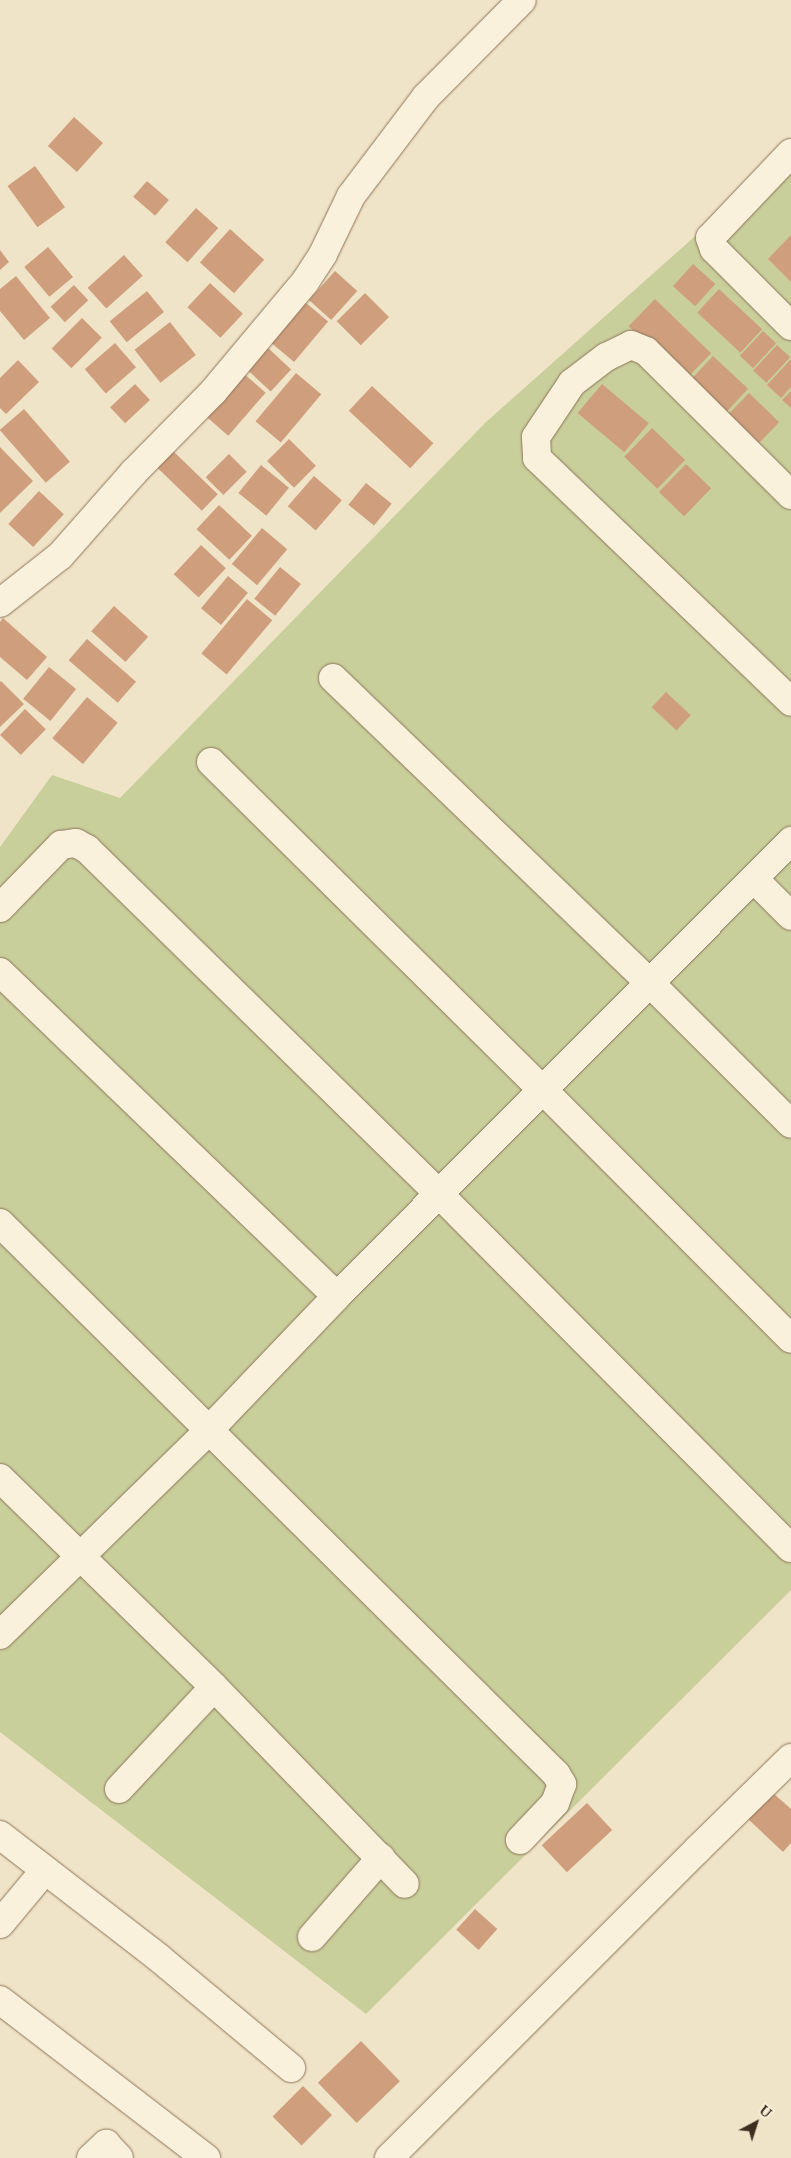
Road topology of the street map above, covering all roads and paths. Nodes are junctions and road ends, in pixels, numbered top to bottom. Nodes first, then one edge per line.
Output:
1 (522, 0) edge
2 (791, 153) edge
3 (791, 326) edge
4 (791, 494) edge
5 (0, 603) edge
6 (333, 678) dead end
7 (791, 702) edge
8 (211, 762) dead end
9 (791, 841) edge
10 (754, 879) junction
11 (0, 908) edge
12 (791, 916) edge
13 (0, 972) edge
14 (650, 983) junction
15 (543, 1090) junction
16 (791, 1124) edge
17 (439, 1194) junction
18 (0, 1223) edge
19 (337, 1296) junction
20 (791, 1339) edge
21 (209, 1430) junction
22 (0, 1478) edge
23 (791, 1548) edge
24 (80, 1556) junction
25 (0, 1635) edge
26 (214, 1687) junction
27 (791, 1758) edge
28 (119, 1789) dead end
29 (0, 1835) edge
30 (520, 1840) dead end
31 (381, 1858) junction
32 (45, 1870) junction
33 (406, 1884) dead end
34 (0, 1924) edge
35 (312, 1937) dead end
36 (0, 2000) edge
37 (291, 2068) dead end
38 (91, 2158) edge
39 (119, 2158) edge
40 (206, 2158) edge
41 (389, 2158) edge

1 - 5 street
2 - 3 street
4 - 7 street
6 - 14 street
8 - 15 street
9 - 10 street
10 - 12 street
10 - 14 street
11 - 17 street
13 - 19 street
14 - 15 street
14 - 16 street
15 - 17 street
15 - 20 street
17 - 19 street
17 - 23 street
18 - 21 street
19 - 21 street
21 - 24 street
21 - 30 street
22 - 24 street
24 - 25 street
24 - 26 street
26 - 28 street
26 - 31 street
27 - 41 street
29 - 32 street
31 - 33 street
31 - 35 street
32 - 34 street
32 - 37 street
36 - 40 street
38 - 39 street

